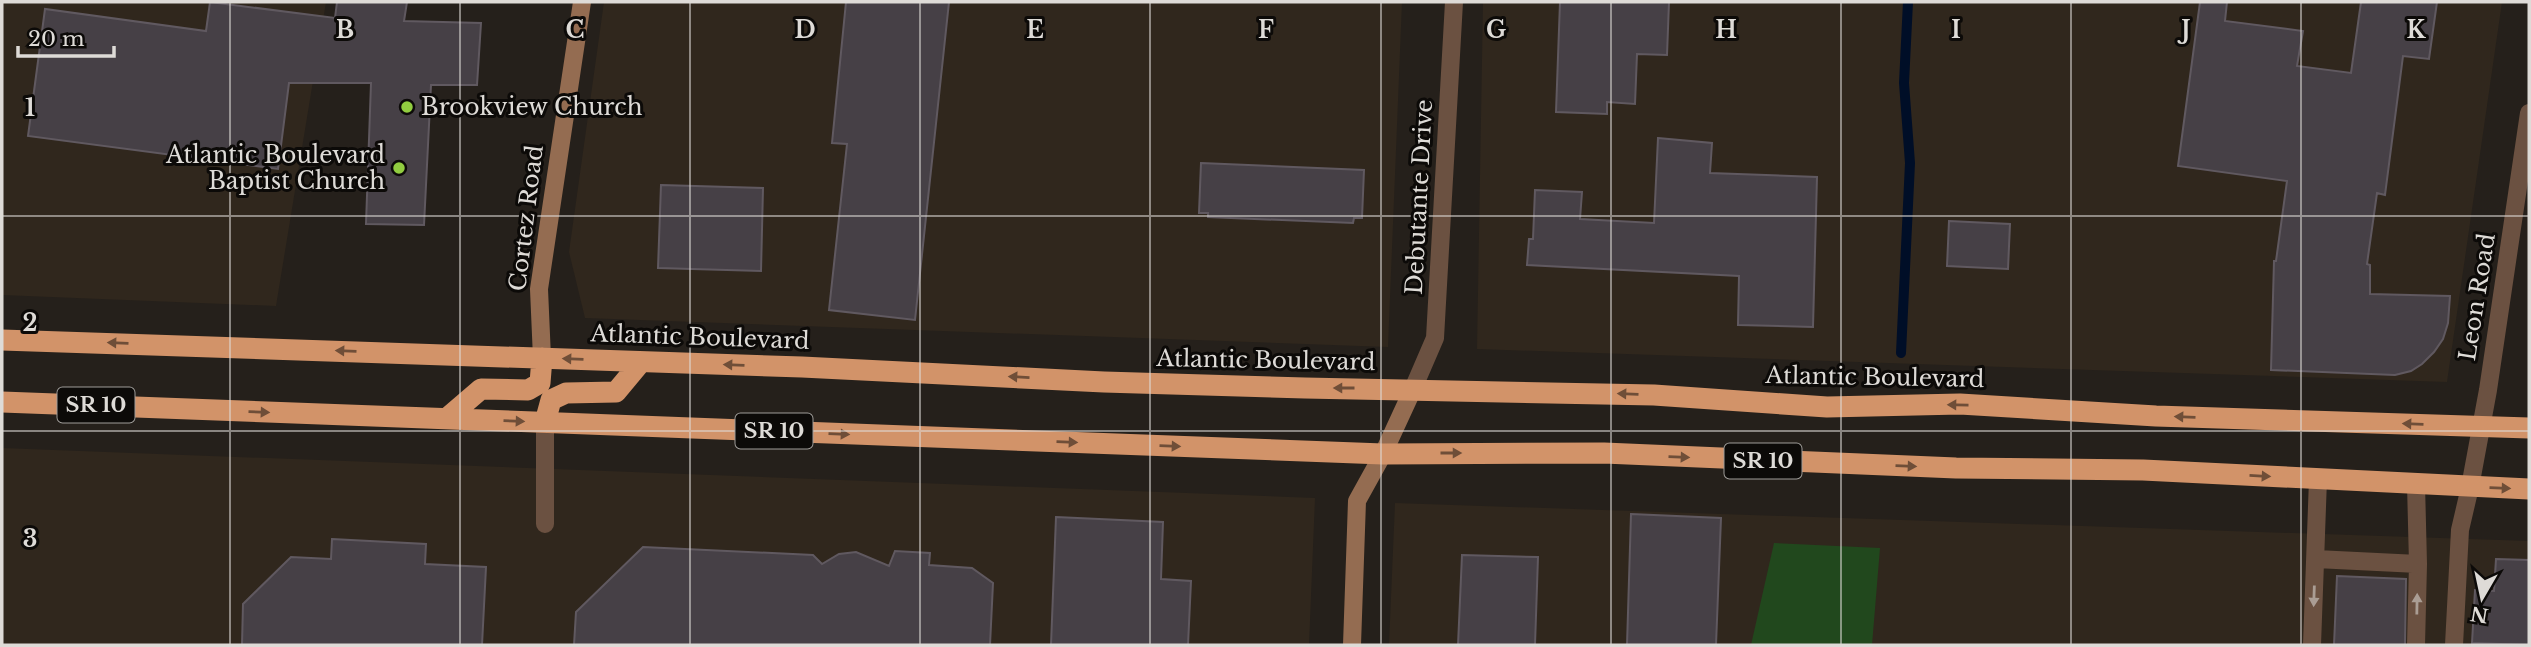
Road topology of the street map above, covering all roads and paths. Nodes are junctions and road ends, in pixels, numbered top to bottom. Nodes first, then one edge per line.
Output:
1 (582, 2) edge
2 (1454, 2) edge
3 (2529, 113) edge
4 (2, 340) edge
5 (542, 358) junction
6 (641, 362) junction
7 (1413, 389) junction
8 (2, 402) edge
9 (446, 419) junction
10 (545, 422) junction
11 (2481, 426) junction
12 (2529, 428) edge
13 (1383, 454) junction
14 (2318, 479) junction
15 (2416, 484) junction
16 (2470, 487) junction
17 (2529, 489) edge
18 (545, 524) dead end
19 (2316, 559) junction
20 (2418, 564) junction
21 (1352, 645) edge
22 (2312, 645) edge
23 (2416, 645) edge
24 (2454, 645) edge

1 - 5 street, Cortez Road
2 - 7 street, Debutante Drive
3 - 11 street, Leon Road
5 -> 4 highway, Atlantic Boulevard
6 -> 5 highway, Atlantic Boulevard
5 - 9 highway
7 -> 6 highway, Atlantic Boulevard
6 - 10 highway
11 -> 7 highway, Atlantic Boulevard
7 - 13 street
8 -> 9 highway, SR 10
9 -> 10 highway, SR 10
10 -> 13 highway, SR 10
10 - 18 street
11 - 12 highway, Atlantic Boulevard
11 - 16 street, Leon Road
13 -> 14 highway, SR 10
13 - 21 street
14 - 15 highway, SR 10
14 - 19 street
15 - 16 highway, SR 10
15 - 20 street
16 -> 17 highway, SR 10
16 - 24 street, Leon Road
19 - 20 street
19 -> 22 street
23 -> 20 street

